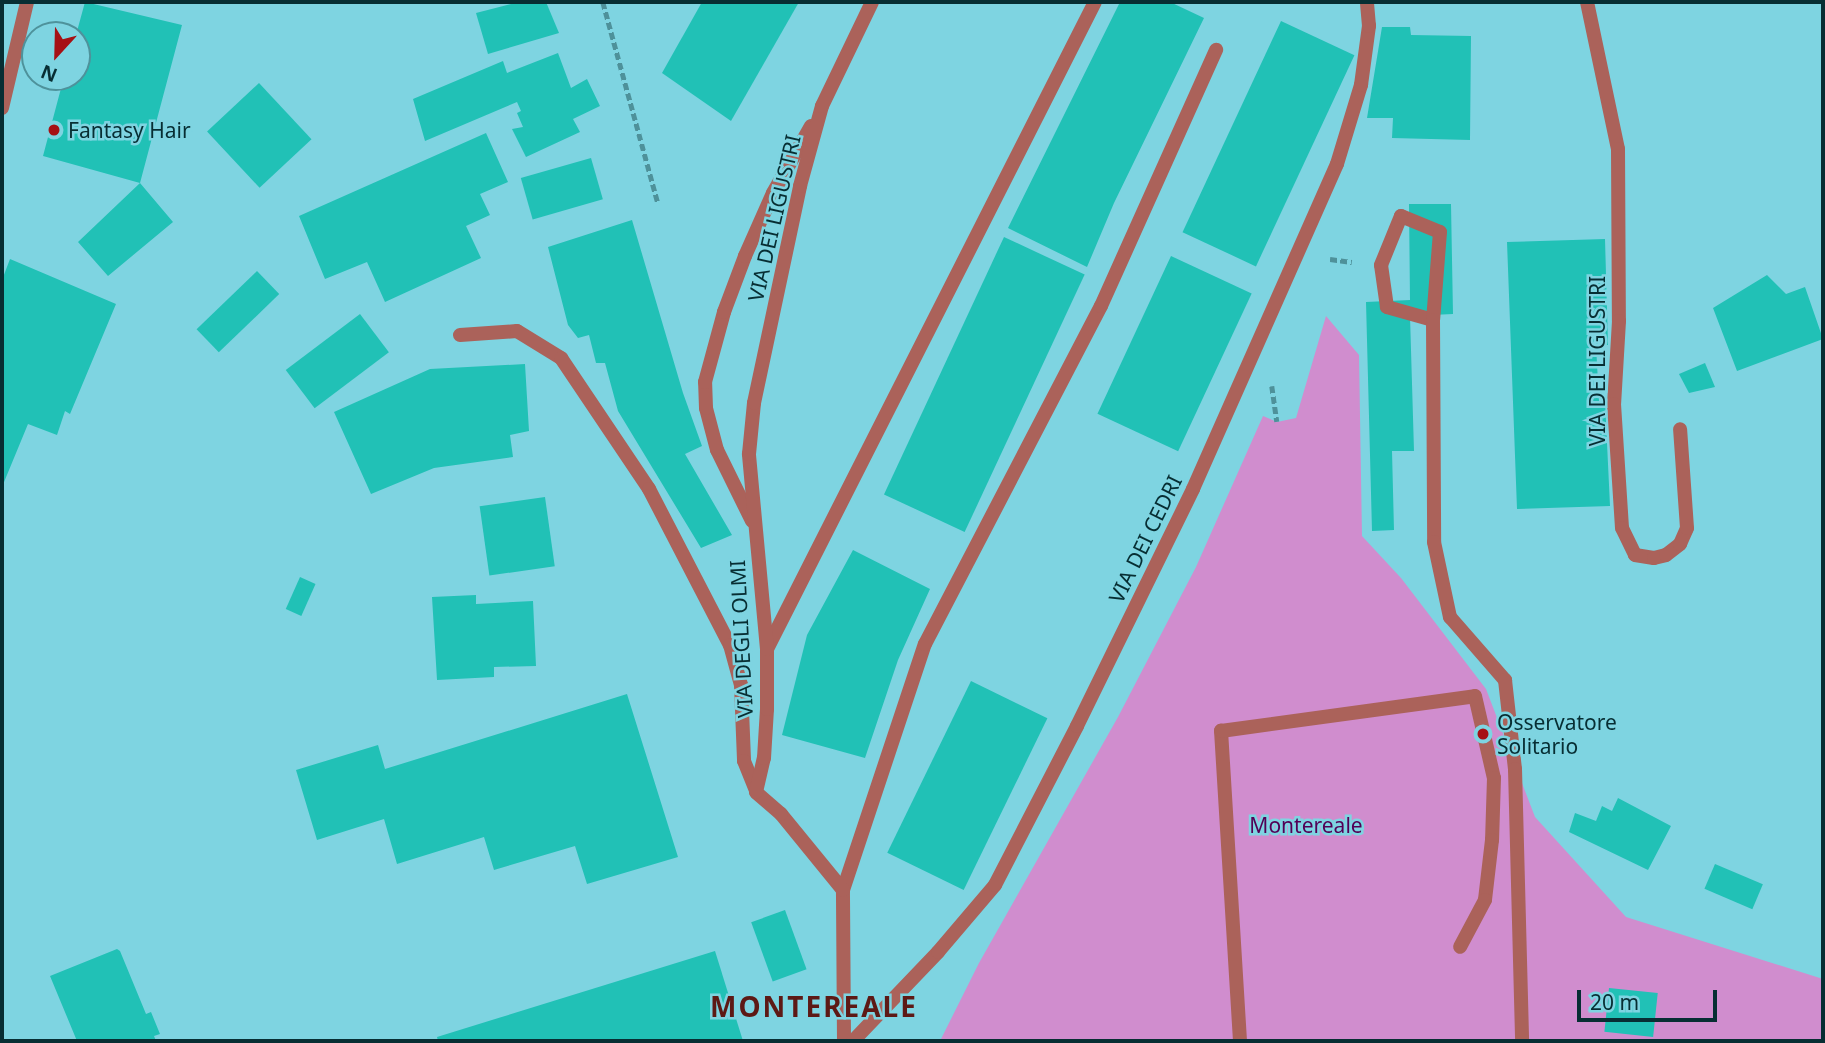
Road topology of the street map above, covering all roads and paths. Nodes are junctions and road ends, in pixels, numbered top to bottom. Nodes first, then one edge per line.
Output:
1 (27, 2) edge
2 (603, 2) edge
3 (872, 2) edge
4 (1095, 2) edge
5 (1367, 2) edge
6 (1587, 2) edge
7 (1216, 50) dead end
8 (822, 106) junction
9 (2, 108) edge
10 (658, 203) dead end
11 (1298, 256) junction
12 (1381, 265) junction
13 (1433, 320) junction
14 (460, 335) dead end
15 (1680, 429) dead end
16 (750, 454) joint
17 (757, 531) junction
18 (767, 649) junction
19 (756, 792) junction
20 (843, 890) junction
21 (1460, 947) dead end
22 (845, 1041) edge
23 (853, 1041) edge
24 (1240, 1041) edge
25 (1522, 1041) edge

1 - 9 street
2 - 10 path
3 - 8 street, VIA DEI LIGUSTRI
4 - 18 street
5 - 11 street, VIA DEI CEDRI
6 - 15 street, VIA DEI LIGUSTRI
7 - 20 street
8 - 16 street, VIA DEI LIGUSTRI
8 - 17 street
11 - 12 path
11 - 23 street, VIA DEI CEDRI
12 - 13 street
12 - 13 street
13 - 25 street
14 - 19 street
16 - 17 street, VIA DEGLI OLMI
17 - 18 street, VIA DEGLI OLMI
18 - 19 street, VIA DEGLI OLMI
19 - 20 street
20 - 22 street
21 - 24 street

